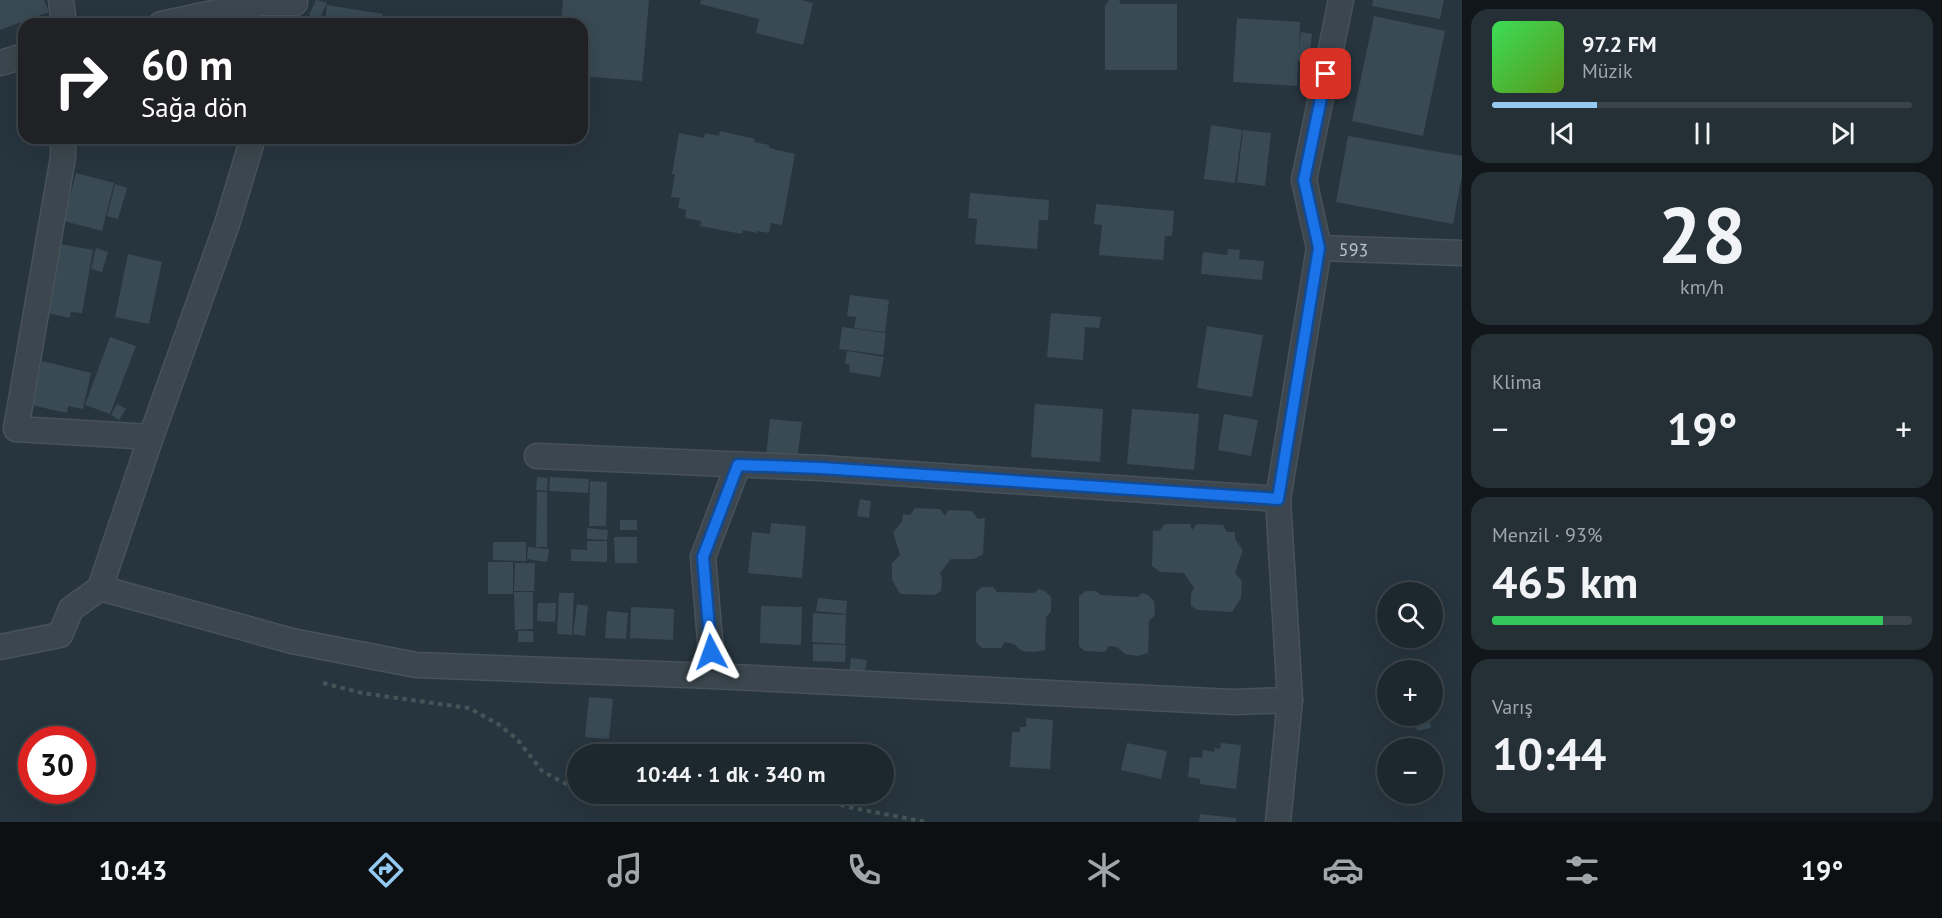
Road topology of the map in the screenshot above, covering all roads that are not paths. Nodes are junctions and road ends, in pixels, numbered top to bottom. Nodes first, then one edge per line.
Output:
1 (62, 0) edge
2 (1341, 0) edge
3 (294, 9) edge
4 (64, 18) edge
5 (189, 18) edge
6 (18, 58) edge
7 (0, 63) edge
8 (63, 144) edge
9 (252, 144) edge
10 (1319, 248) junction
11 (1462, 254) edge
12 (151, 437) junction
13 (537, 456) dead end
14 (738, 465) junction
15 (1278, 499) junction
16 (100, 588) junction
17 (0, 647) edge
18 (713, 676) junction
19 (1290, 700) junction
20 (1278, 822) edge

1 - 4 street
2 - 10 street, 593
3 - 5 street
6 - 7 street
8 - 12 street
9 - 12 street
10 - 11 street, 593
10 - 15 street
12 - 16 street
13 - 14 street
14 - 15 street
14 - 18 street
15 - 19 street
16 - 17 street
16 - 18 street
18 - 19 street
19 - 20 street

